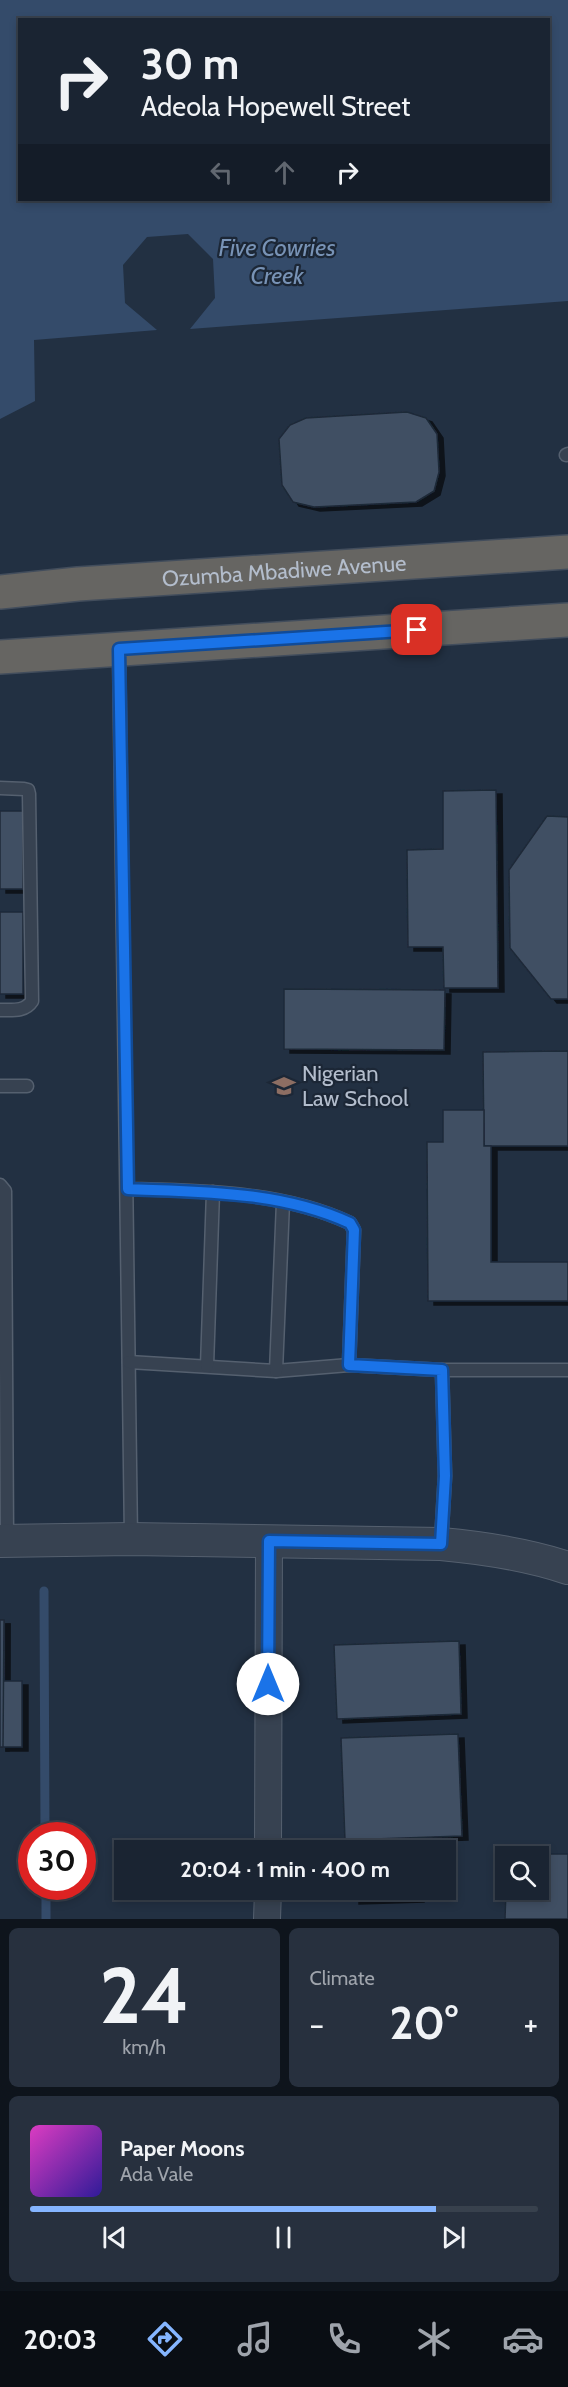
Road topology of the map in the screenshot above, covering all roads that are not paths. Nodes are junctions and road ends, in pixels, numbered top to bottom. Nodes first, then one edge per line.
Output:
1 (568, 552) edge
2 (0, 581) edge
3 (78, 584) junction
4 (0, 592) edge
5 (568, 620) edge
6 (119, 649) junction
7 (0, 657) edge
8 (0, 788) edge
9 (0, 1010) edge
10 (0, 1086) edge
11 (27, 1086) dead end
12 (0, 1185) edge
13 (128, 1189) junction
14 (213, 1192) junction
15 (283, 1202) junction
16 (129, 1362) junction
17 (349, 1365) junction
18 (207, 1366) junction
19 (442, 1370) junction
20 (568, 1370) edge
21 (276, 1371) junction
22 (3, 1425) edge
23 (131, 1539) junction
24 (3, 1541) edge
25 (269, 1541) junction
26 (441, 1544) junction
27 (568, 1568) edge
28 (268, 1840) edge
29 (267, 1900) edge
30 (267, 1919) edge

1 - 3 highway, Ozumba Mbadiwe Avenue
2 - 3 highway
3 - 4 highway, Ozumba Mbadiwe Avenue
5 - 6 highway
6 - 7 highway
6 - 13 lane
8 - 9 lane
10 - 11 lane
12 - 22 lane
13 - 14 lane
13 - 16 lane
14 - 15 lane
14 - 18 lane
15 - 17 lane
15 - 21 lane
16 - 18 lane
16 - 23 lane
17 - 19 lane
17 - 21 lane
18 - 21 lane
19 - 20 lane
19 - 26 lane
22 - 24 lane
23 - 24 street
23 - 25 street
25 - 26 street
25 - 28 street
26 - 27 street
29 - 30 street

